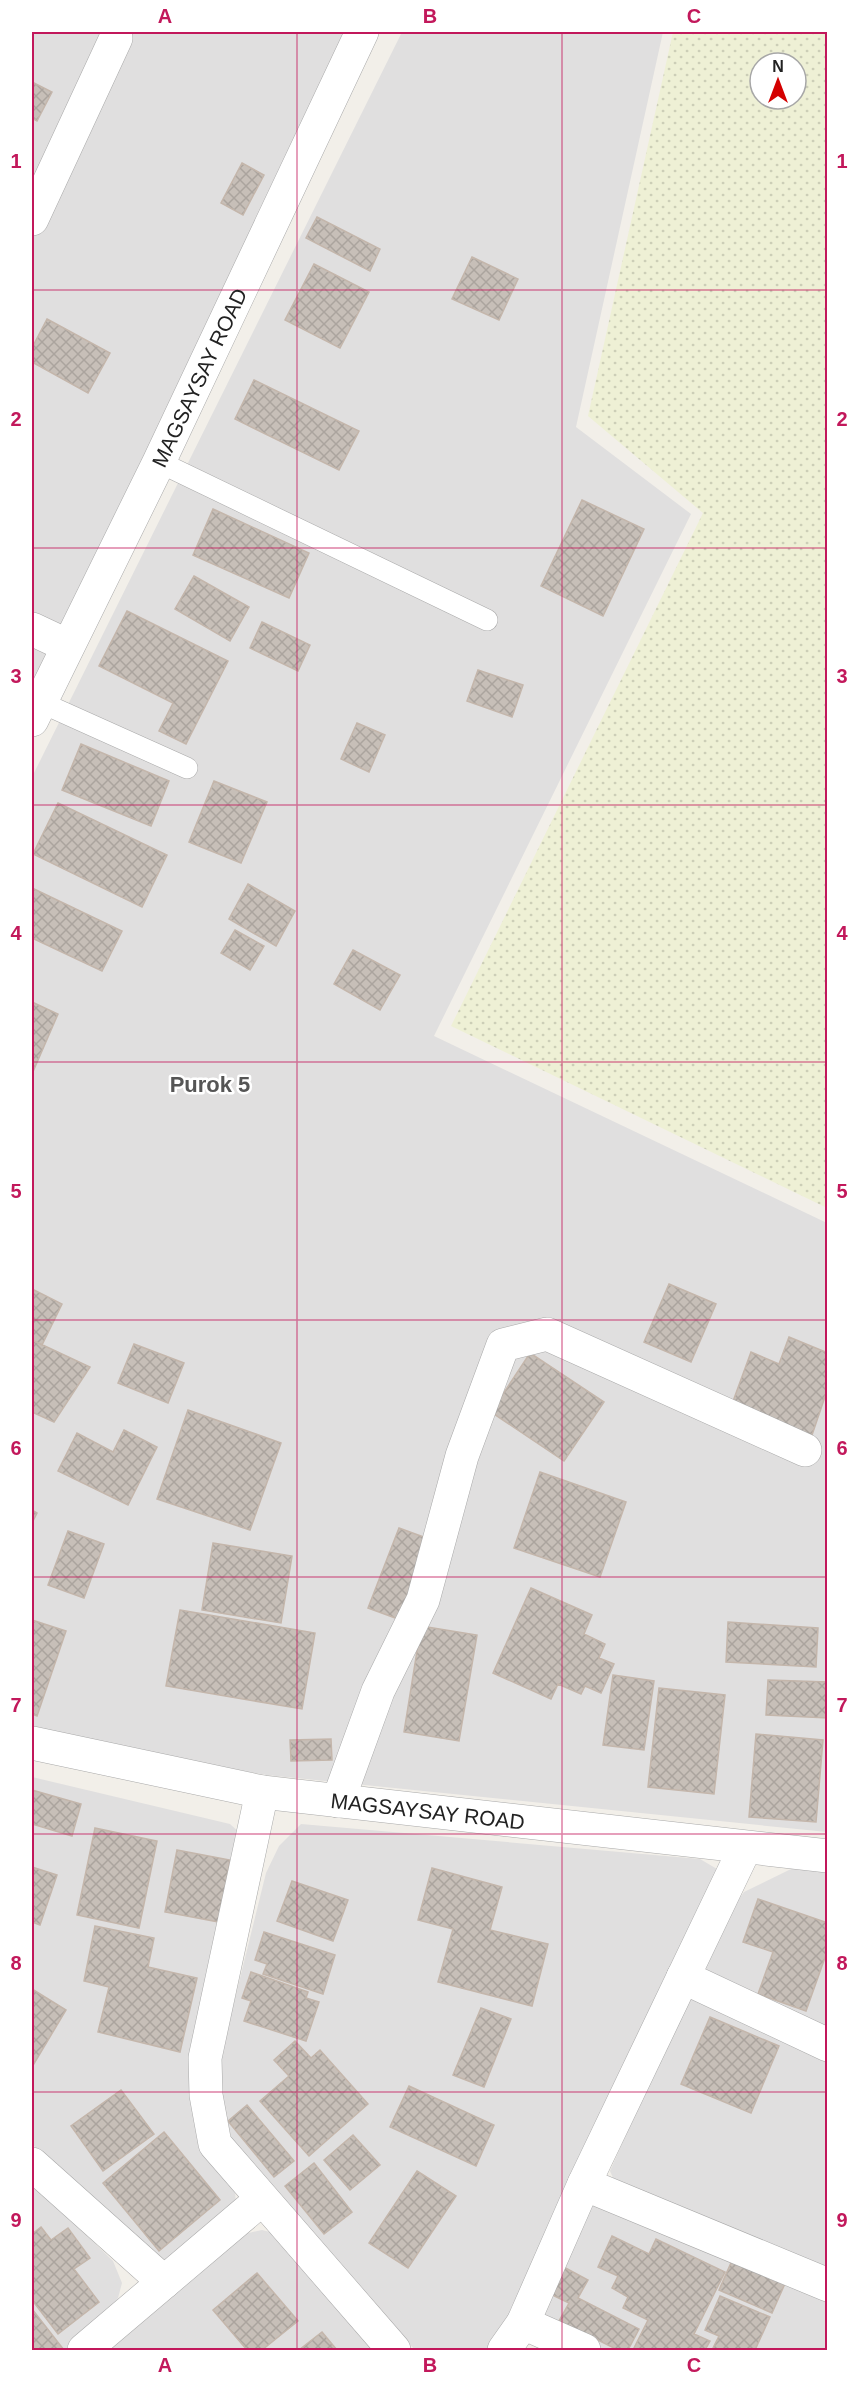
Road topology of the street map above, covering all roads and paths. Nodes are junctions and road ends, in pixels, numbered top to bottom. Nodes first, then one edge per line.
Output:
1 (362, 32) edge
2 (116, 38) dead end
3 (32, 219) edge
4 (159, 462) junction
5 (487, 620) dead end
6 (32, 629) edge
7 (66, 645) junction
8 (36, 711) edge
9 (187, 768) dead end
10 (805, 1450) dead end
11 (32, 1743) edge
12 (262, 1792) junction
13 (338, 1801) junction
14 (744, 1848) junction
15 (828, 1856) edge
16 (683, 1977) junction
17 (828, 2044) edge
18 (32, 2164) edge
19 (584, 2184) junction
20 (262, 2199) junction
21 (164, 2282) junction
22 (828, 2286) edge
23 (523, 2323) junction
24 (84, 2350) edge
25 (394, 2350) edge
26 (504, 2350) edge
27 (584, 2350) edge

1 - 4 street, MAGSAYSAY ROAD
2 - 3 street
4 - 5 lane
4 - 7 street, MAGSAYSAY ROAD
6 - 7 street
7 - 8 street, MAGSAYSAY ROAD
8 - 9 lane
10 - 13 street
11 - 12 street, MAGSAYSAY ROAD
12 - 13 street, MAGSAYSAY ROAD
12 - 20 street
13 - 14 street, MAGSAYSAY ROAD
14 - 15 street, MAGSAYSAY ROAD
14 - 16 street
16 - 17 street
16 - 19 street
18 - 21 street
19 - 22 street
19 - 23 street
20 - 21 street
20 - 25 street
21 - 24 street
23 - 26 street
23 - 27 street

